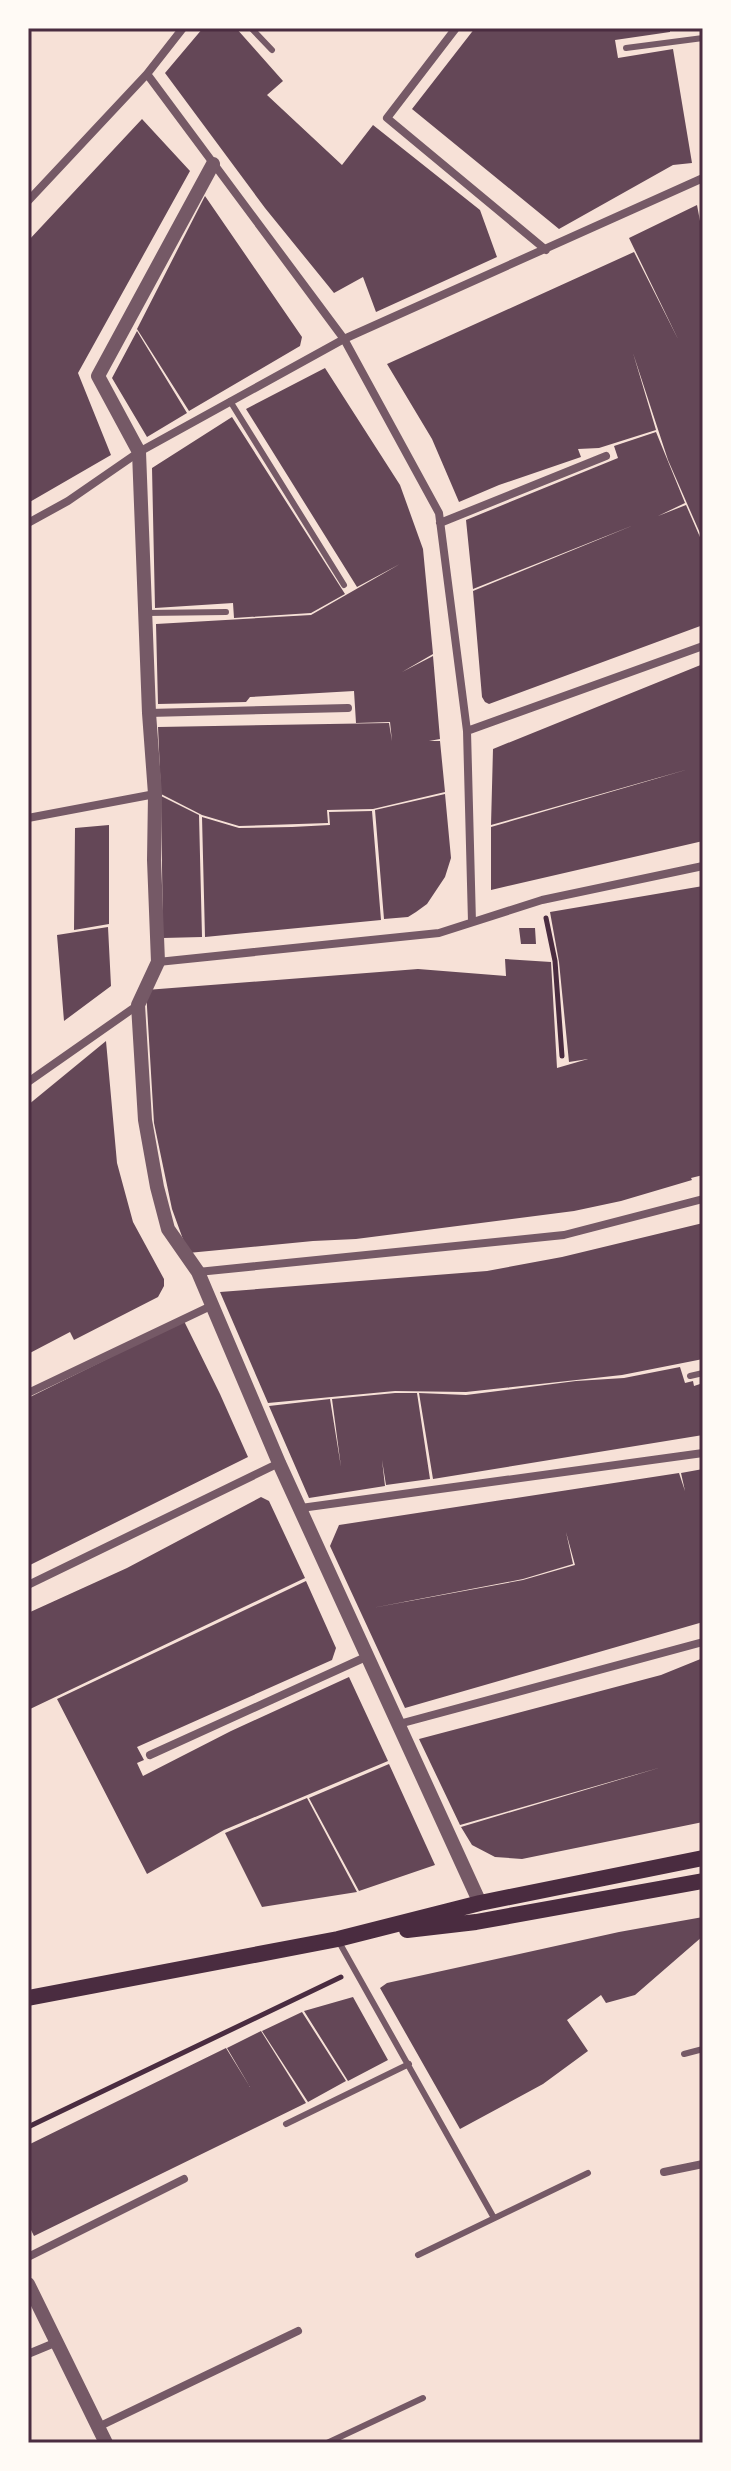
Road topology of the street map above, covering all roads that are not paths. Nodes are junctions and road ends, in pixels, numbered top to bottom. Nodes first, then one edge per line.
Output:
1 (183, 28) edge
2 (251, 28) edge
3 (456, 28) edge
4 (703, 38) edge
5 (626, 48) dead end
6 (272, 50) dead end
7 (147, 74) junction
8 (213, 164) junction
9 (703, 178) edge
10 (28, 201) edge
11 (546, 250) junction
12 (344, 339) junction
13 (230, 401) junction
14 (139, 452) junction
15 (606, 456) dead end
16 (28, 523) edge
17 (440, 523) junction
18 (344, 585) dead end
19 (226, 612) dead end
20 (145, 613) junction
21 (703, 646) edge
22 (348, 708) dead end
23 (149, 713) junction
24 (467, 731) junction
25 (155, 794) junction
26 (28, 818) edge
27 (703, 866) edge
28 (472, 922) junction
29 (158, 962) junction
30 (138, 1005) junction
31 (28, 1082) edge
32 (703, 1199) edge
33 (198, 1272) junction
34 (213, 1305) junction
35 (703, 1373) edge
36 (690, 1376) dead end
37 (28, 1393) edge
38 (703, 1453) edge
39 (279, 1463) junction
40 (301, 1508) junction
41 (28, 1585) edge
42 (703, 1642) edge
43 (368, 1656) junction
44 (399, 1724) junction
45 (150, 1755) dead end
46 (703, 1858) edge
47 (703, 1881) edge
48 (480, 1903) junction
49 (338, 1939) junction
50 (28, 1998) edge
51 (703, 2049) edge
52 (684, 2054) dead end
53 (409, 2064) junction
54 (286, 2124) dead end
55 (703, 2164) edge
56 (664, 2172) dead end
57 (588, 2173) dead end
58 (184, 2179) dead end
59 (494, 2218) junction
60 (418, 2255) dead end
61 (28, 2257) edge
62 (28, 2284) edge
63 (298, 2331) dead end
64 (57, 2342) junction
65 (28, 2354) edge
66 (423, 2398) dead end
67 (98, 2427) junction
68 (106, 2443) edge
69 (327, 2443) edge

1 - 7 street
2 - 6 lane
3 - 11 street
4 - 5 lane
7 - 8 street
7 - 10 street
8 - 12 street
8 - 14 street
9 - 11 street
11 - 12 street
12 - 13 street
12 - 17 street
13 - 14 street
13 - 18 lane
14 - 16 street
14 - 20 street
15 - 17 street
17 - 24 street
19 - 20 lane
20 - 23 street
21 - 24 street
22 - 23 street
23 - 25 street
24 - 28 street
25 - 26 street
25 - 29 street
27 - 28 street
28 - 29 street
29 - 30 street
30 - 31 street
30 - 33 street
32 - 33 street
33 - 34 street
34 - 37 street
34 - 39 street
35 - 36 lane
38 - 40 street
39 - 40 street
39 - 41 street
40 - 43 street
42 - 44 street
43 - 44 street
43 - 45 street
44 - 48 street
46 - 48 main road
47 - 49 main road
48 - 49 main road
49 - 50 main road
49 - 53 lane
51 - 52 lane
53 - 54 lane
53 - 59 lane
55 - 56 street
57 - 59 lane
58 - 61 street
59 - 60 lane
62 - 64 street
63 - 67 street
64 - 65 street
64 - 67 street
66 - 69 lane
67 - 68 street

